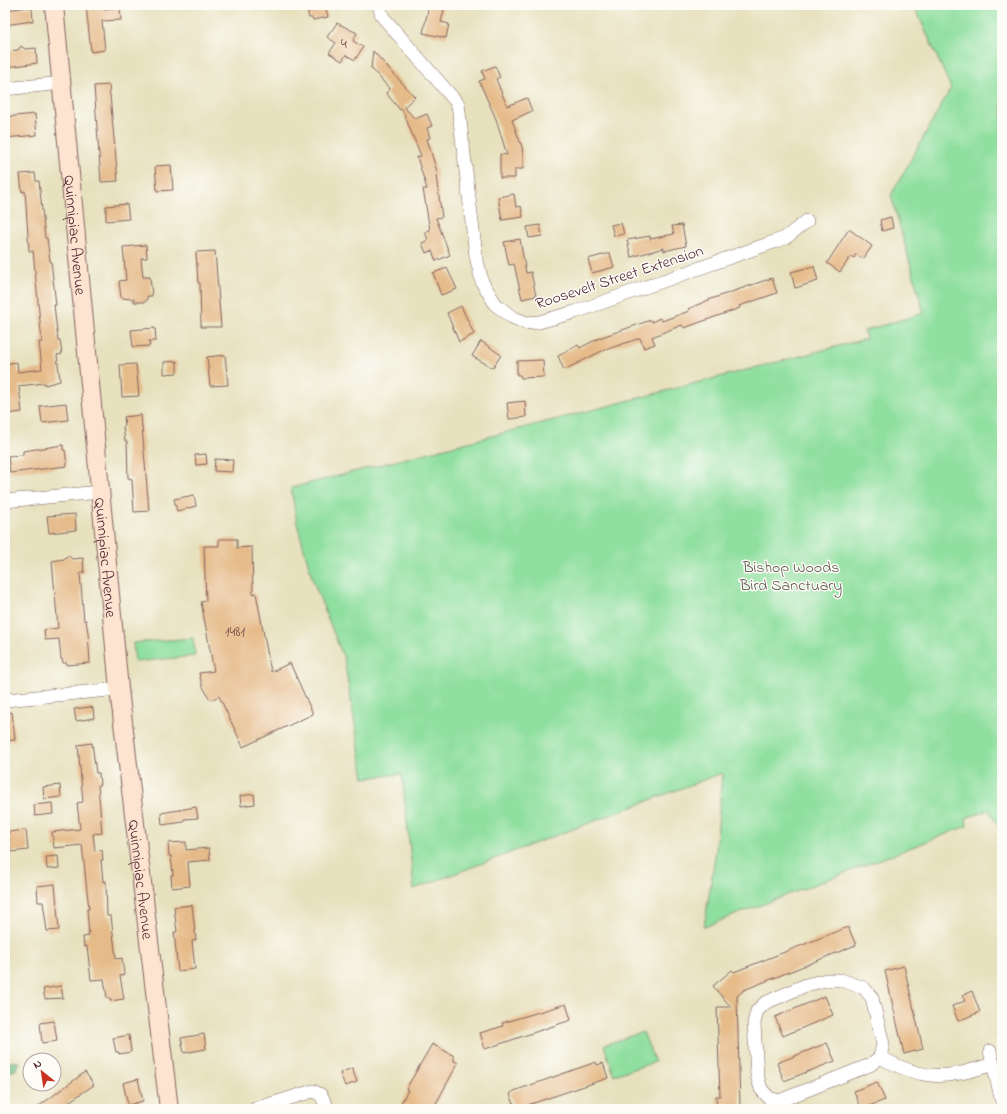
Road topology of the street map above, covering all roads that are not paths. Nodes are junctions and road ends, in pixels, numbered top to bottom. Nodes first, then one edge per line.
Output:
1 (54, 5) edge
2 (380, 10) edge
3 (62, 82) junction
4 (5, 89) edge
5 (807, 221) dead end
6 (100, 492) junction
7 (5, 501) edge
8 (119, 689) junction
9 (5, 700) edge
10 (990, 1050) dead end
11 (880, 1057) junction
12 (993, 1064) junction
13 (1002, 1102) edge
14 (169, 1109) edge
15 (255, 1109) edge
16 (328, 1109) edge

1 - 3 main road, Quinnipiac Avenue
2 - 5 street, Roosevelt Street Extension
3 - 4 street
3 - 6 main road, Quinnipiac Avenue
6 - 7 street
6 - 8 main road, Quinnipiac Avenue
8 - 9 street
8 - 14 main road, Quinnipiac Avenue
10 - 12 street
11 - 11 street
11 - 12 street
12 - 13 street
15 - 16 street

